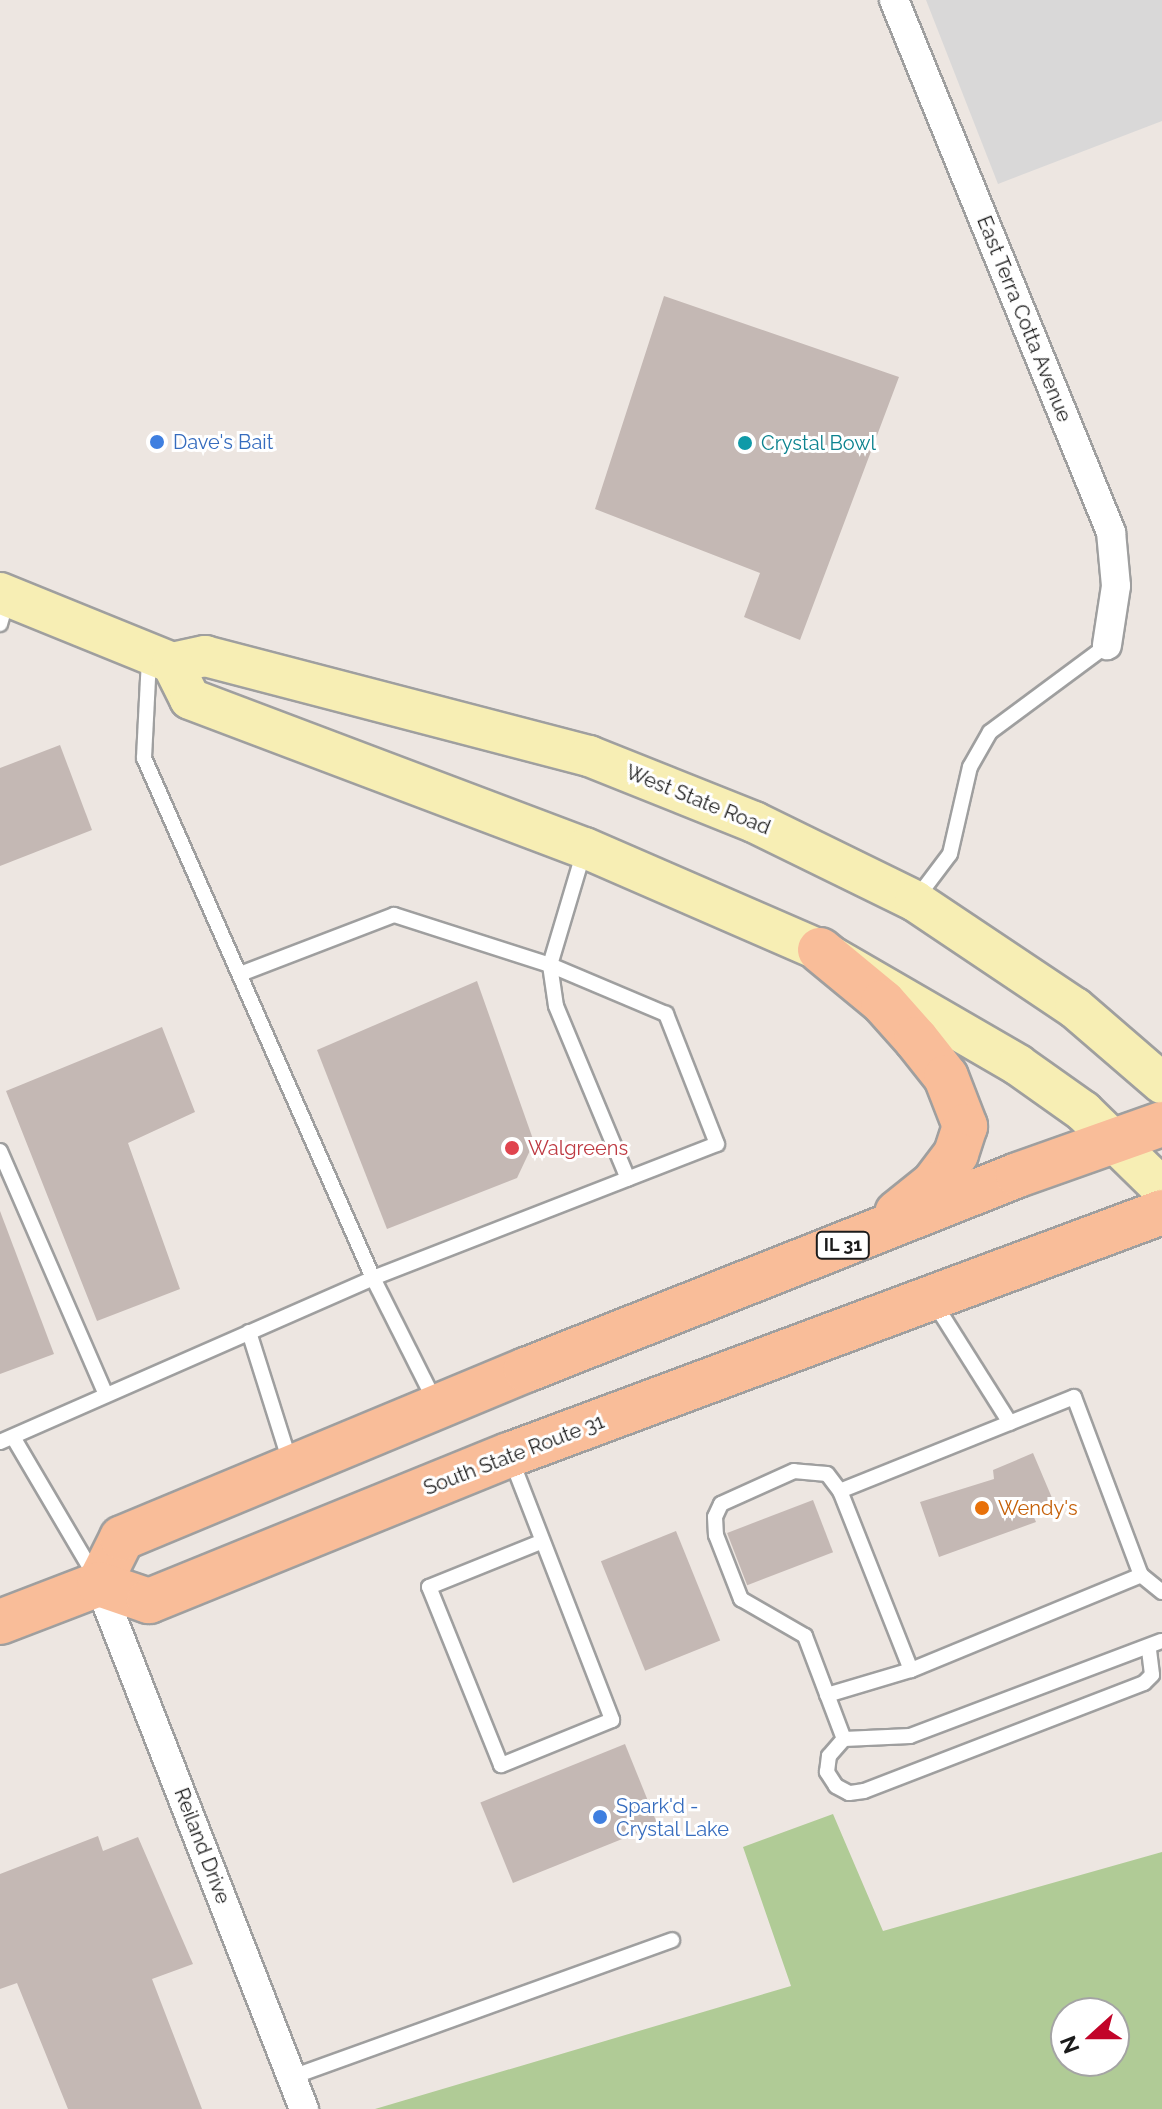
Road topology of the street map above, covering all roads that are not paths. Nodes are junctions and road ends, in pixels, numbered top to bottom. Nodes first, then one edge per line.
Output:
1 (894, 0) edge
2 (3, 604) edge
3 (1107, 645) joint
4 (161, 659) junction
5 (585, 848) junction
6 (915, 901) junction
7 (820, 950) junction
8 (550, 965) junction
9 (240, 974) junction
10 (1162, 1083) edge
11 (1162, 1124) edge
12 (1114, 1140) junction
13 (0, 1151) edge
14 (628, 1179) junction
15 (1162, 1188) edge
16 (1162, 1212) edge
17 (852, 1241) junction
18 (373, 1278) junction
19 (931, 1297) junction
20 (249, 1332) junction
21 (106, 1395) junction
22 (438, 1408) junction
23 (1010, 1423) junction
24 (6, 1439) edge
25 (509, 1455) junction
26 (292, 1470) junction
27 (840, 1491) junction
28 (541, 1542) junction
29 (1141, 1575) junction
30 (99, 1584) junction
31 (1162, 1592) edge
32 (0, 1622) edge
33 (1162, 1641) edge
34 (1149, 1650) junction
35 (911, 1670) junction
36 (827, 1695) junction
37 (844, 1739) junction
38 (672, 1940) dead end
39 (292, 2077) junction
40 (304, 2109) edge

1 - 3 street, East Terra Cotta Avenue
2 - 4 main road
3 - 6 lane
4 - 5 main road
4 - 6 main road, West State Road
4 - 9 lane
5 - 7 main road
5 - 8 lane
6 - 10 main road, West State Road
7 - 12 main road
7 - 17 main road
8 - 9 lane
8 - 14 lane
8 - 14 lane
9 - 18 lane
11 - 12 main road, IL 31
12 - 15 main road
12 - 17 main road, IL 31
13 - 21 lane
14 - 18 lane
16 - 19 main road, South State Route 31
17 - 22 main road, IL 31
18 - 20 lane
18 - 22 lane
19 - 23 lane
19 - 25 main road, South State Route 31
20 - 21 lane
20 - 26 lane
21 - 24 lane
22 - 26 main road, IL 31
23 - 27 lane
23 - 29 lane
24 - 30 lane
25 - 28 lane
25 - 30 main road, South State Route 31
26 - 30 main road, IL 31
27 - 35 lane
27 - 36 lane
28 - 28 lane
29 - 31 lane
29 - 35 lane
30 - 32 main road
30 - 39 street, Reiland Drive
33 - 34 lane
34 - 37 lane
34 - 37 lane
35 - 36 lane
36 - 37 lane
38 - 39 lane
39 - 40 street, Reiland Drive

